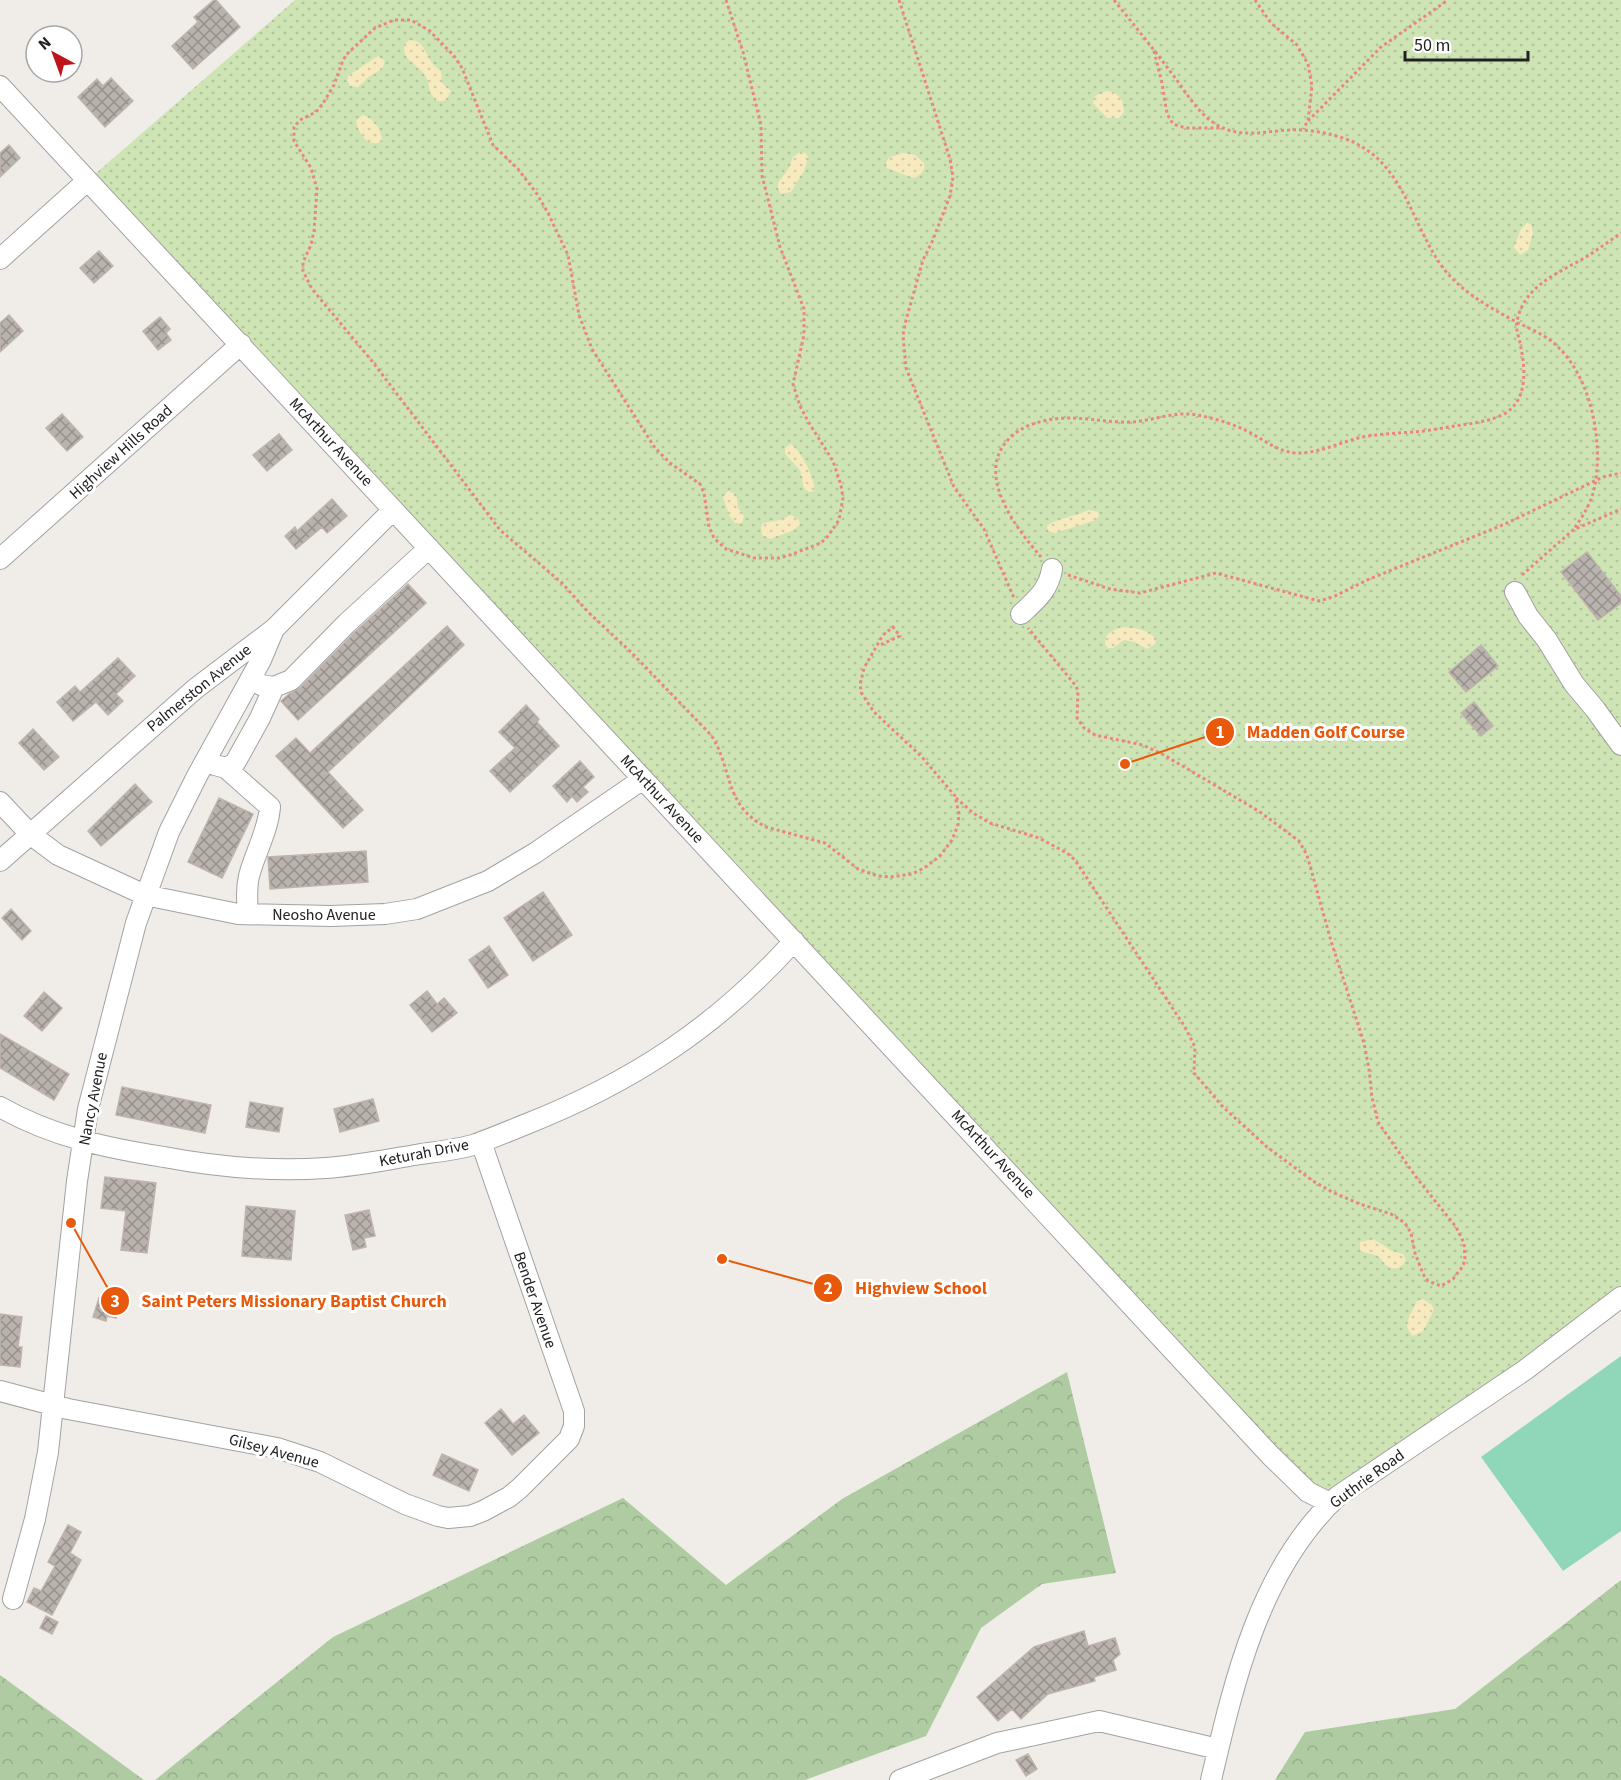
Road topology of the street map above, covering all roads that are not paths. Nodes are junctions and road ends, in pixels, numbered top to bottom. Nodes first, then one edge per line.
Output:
1 (0, 86) edge
2 (87, 181) junction
3 (0, 259) edge
4 (241, 344) junction
5 (393, 510) junction
6 (429, 548) junction
7 (0, 559) edge
8 (1052, 569) road end
9 (1515, 592) road end
10 (1021, 614) road end
11 (274, 629) junction
12 (251, 678) junction
13 (274, 687) junction
14 (1621, 745) edge
15 (206, 760) junction
16 (226, 768) junction
17 (643, 779) junction
18 (0, 802) edge
19 (30, 834) junction
20 (0, 861) edge
21 (145, 895) junction
22 (248, 914) junction
23 (794, 941) junction
24 (0, 1107) edge
25 (83, 1141) junction
26 (481, 1142) junction
27 (1621, 1298) edge
28 (0, 1391) edge
29 (52, 1405) junction
30 (555, 1454) joint
31 (1330, 1503) junction
32 (13, 1599) dead end
33 (1218, 1749) junction
34 (900, 1780) edge
35 (1211, 1780) edge

1 - 2 street, McArthur Avenue
2 - 3 street
2 - 4 street, McArthur Avenue
4 - 5 street, McArthur Avenue
4 - 7 street, Highview Hills Road
5 - 6 street, McArthur Avenue
5 - 11 street, Palmerston Avenue
6 - 13 street
6 - 17 street, McArthur Avenue
8 - 10 street
9 - 14 street
11 - 12 street, Nancy Avenue
11 - 19 street, Palmerston Avenue
12 - 13 street
12 - 15 street, Nancy Avenue
13 - 16 street
15 - 16 street
15 - 21 street, Nancy Avenue
16 - 22 street
17 - 22 street, Neosho Avenue
17 - 23 street, McArthur Avenue
18 - 19 street, Neosho Avenue
19 - 20 street, Palmerston Avenue
19 - 21 street, Neosho Avenue
21 - 22 street, Neosho Avenue
21 - 25 street, Nancy Avenue
23 - 26 street, Keturah Drive
23 - 31 street, McArthur Avenue
24 - 25 street, Keturah Drive
25 - 26 street, Keturah Drive
25 - 29 street, Nancy Avenue
26 - 30 street, Bender Avenue
27 - 31 street, Guthrie Road
28 - 29 street, Gilsey Avenue
29 - 30 street, Gilsey Avenue
29 - 32 street, Nancy Avenue
31 - 33 street, Guthrie Road
33 - 34 street
33 - 35 street, Guthrie Road

